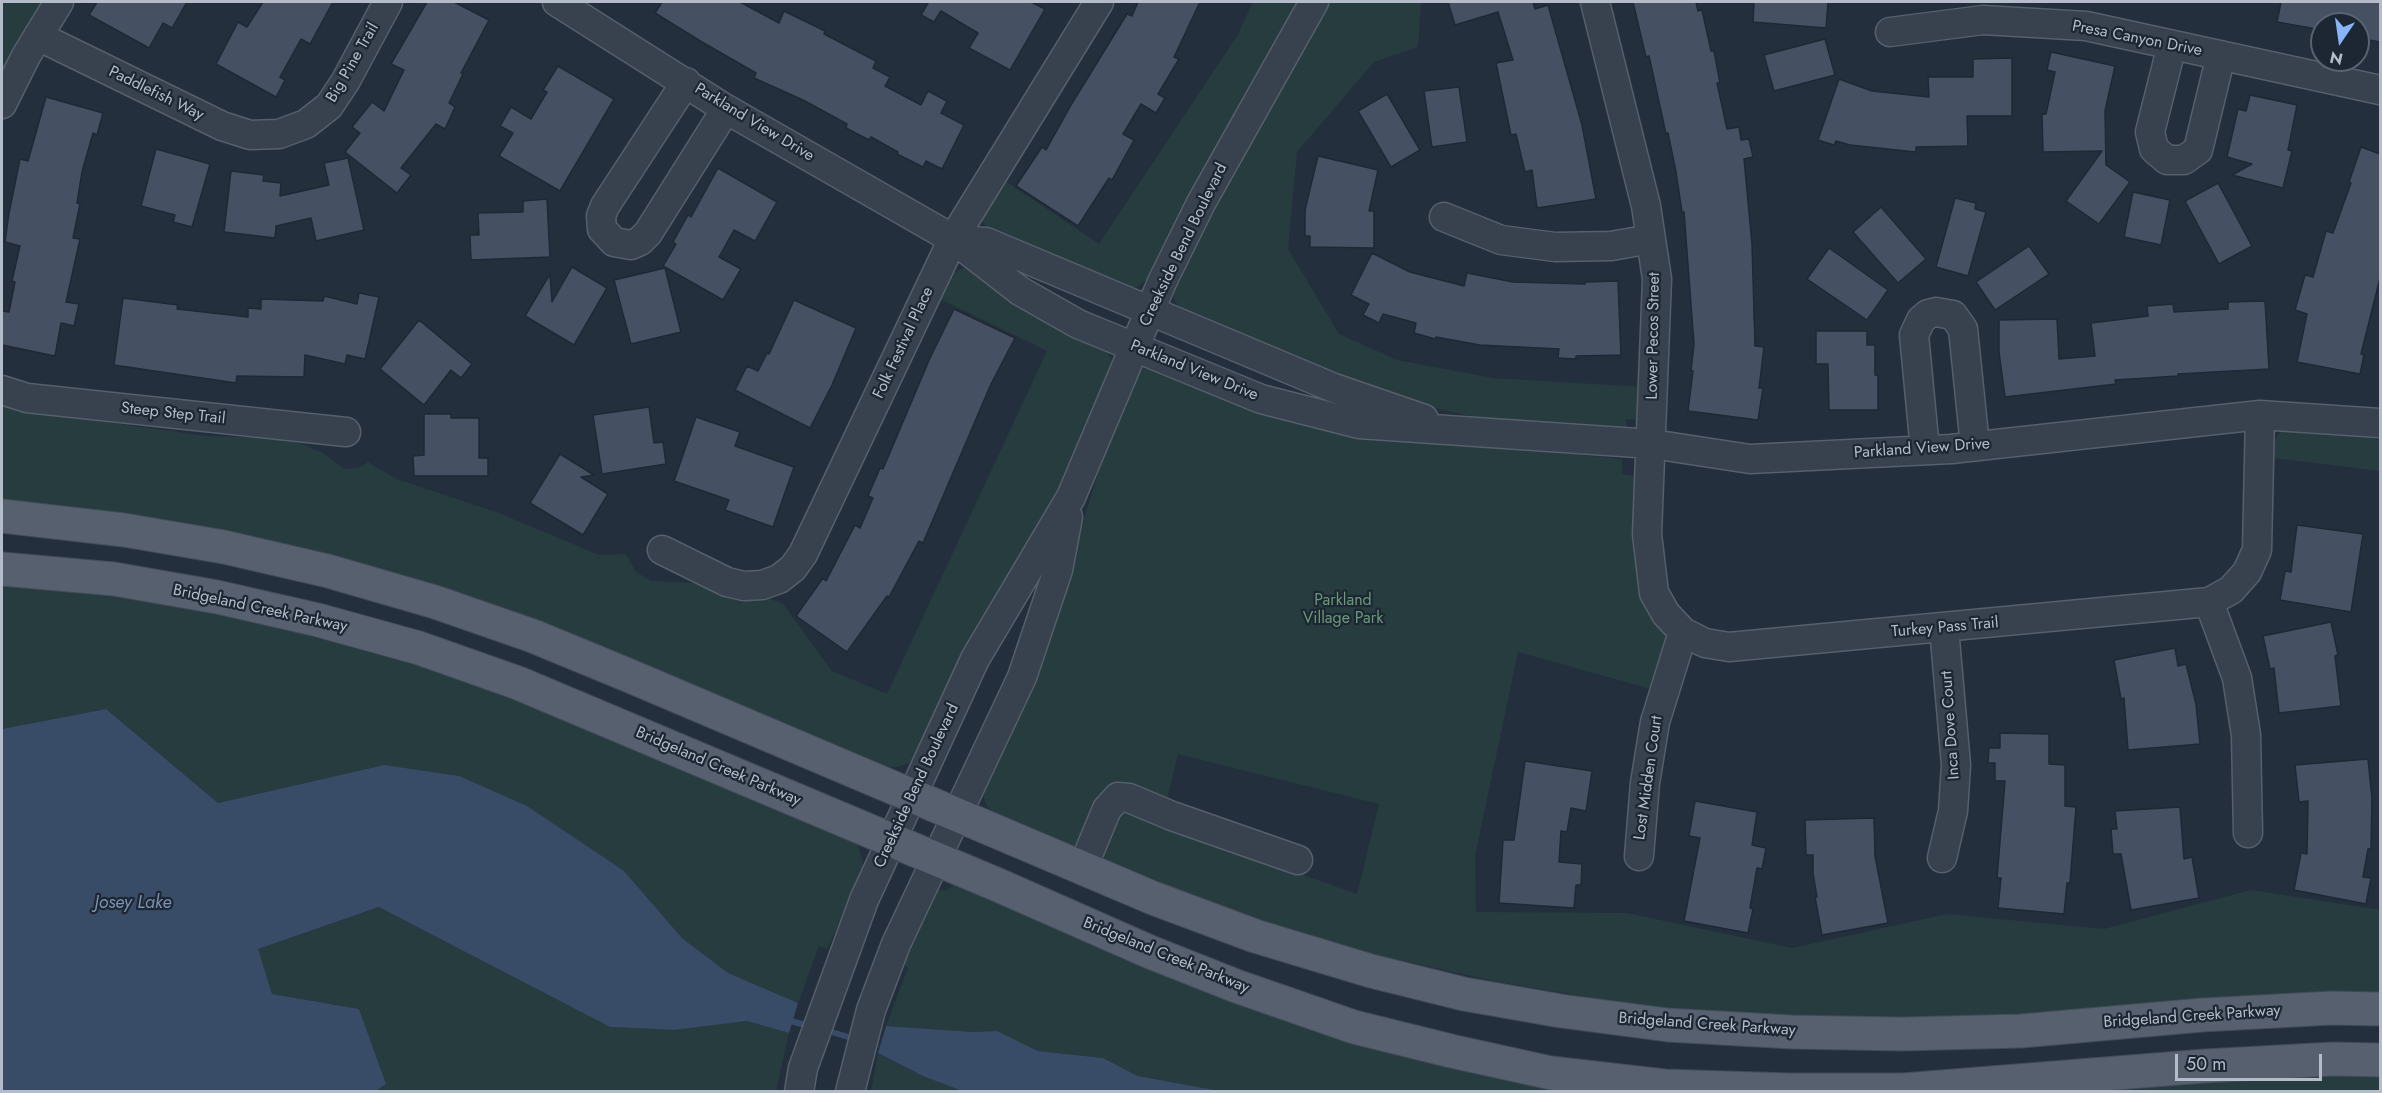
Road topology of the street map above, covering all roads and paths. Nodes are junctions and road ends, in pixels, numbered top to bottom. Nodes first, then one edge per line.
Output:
1 (59, 2) edge
2 (388, 2) edge
3 (557, 2) edge
4 (1100, 2) edge
5 (1314, 2) edge
6 (1595, 2) edge
7 (1890, 32) dead end
8 (38, 36) junction
9 (2172, 45) junction
10 (2221, 55) junction
11 (686, 82) junction
12 (2380, 90) edge
13 (2, 104) edge
14 (726, 109) junction
15 (279, 134) joint
16 (1444, 217) dead end
17 (1651, 238) junction
18 (953, 239) junction
19 (1150, 311) junction
20 (1135, 347) junction
21 (2, 390) edge
22 (2260, 415) junction
23 (2380, 423) edge
24 (346, 432) dead end
25 (1462, 433) junction
26 (1652, 444) junction
27 (1975, 446) junction
28 (1925, 450) junction
29 (1071, 497) junction
30 (2, 516) edge
31 (662, 550) dead end
32 (2, 568) edge
33 (2209, 602) junction
34 (1944, 628) junction
35 (1683, 632) junction
36 (913, 797) junction
37 (956, 816) junction
38 (2248, 833) dead end
39 (892, 840) junction
40 (1639, 856) dead end
41 (1942, 858) dead end
42 (936, 859) junction
43 (1298, 860) dead end
44 (1082, 869) junction
45 (2380, 1009) edge
46 (2380, 1060) edge
47 (2070, 1085) edge
48 (799, 1092) edge
49 (850, 1092) edge

1 - 8 street
2 - 15 street, Big Pine Trail
3 - 11 street, Parkland View Drive
4 - 18 street, Folk Festival Place
5 - 19 street, Creekside Bend Boulevard
6 - 17 street, Lower Pecos Street
7 - 9 street, Presa Canyon Drive
8 - 13 street
8 - 15 street, Paddlefish Way
9 - 10 street, Presa Canyon Drive
9 - 10 street
10 - 12 street, Presa Canyon Drive
11 - 14 street, Parkland View Drive
11 - 14 street
14 - 18 street, Parkland View Drive
16 - 17 street
17 - 26 street, Lower Pecos Street
18 - 19 street, Parkland View Drive
18 - 20 street, Parkland View Drive
18 - 31 street, Folk Festival Place
19 - 20 street, Creekside Bend Boulevard
19 - 25 street, Parkland View Drive
20 - 25 street, Parkland View Drive
20 - 29 street, Creekside Bend Boulevard
21 - 24 street, Steep Step Trail
22 - 23 street, Parkland View Drive
22 - 27 street, Parkland View Drive
22 - 33 street
25 - 26 street, Parkland View Drive
26 - 28 street, Parkland View Drive
26 - 35 street, Lower Pecos Street
27 - 28 street, Parkland View Drive
27 - 28 street
29 - 36 street, Creekside Bend Boulevard
29 - 37 street, Creekside Bend Boulevard
30 - 36 main road, Bridgeland Creek Parkway
32 - 39 main road, Bridgeland Creek Parkway
33 - 34 street, Turkey Pass Trail
33 - 38 street
34 - 35 street, Turkey Pass Trail
34 - 41 street, Inca Dove Court
35 - 40 street, Lost Midden Court
36 - 37 main road, Bridgeland Creek Parkway
36 - 39 street, Creekside Bend Boulevard
37 - 42 street, Creekside Bend Boulevard
37 - 44 main road, Bridgeland Creek Parkway
39 - 42 main road, Bridgeland Creek Parkway
39 - 48 street, Creekside Bend Boulevard
42 - 47 main road, Bridgeland Creek Parkway
42 - 49 street, Creekside Bend Boulevard
43 - 44 street
44 - 45 main road, Bridgeland Creek Parkway
46 - 47 main road, Bridgeland Creek Parkway

